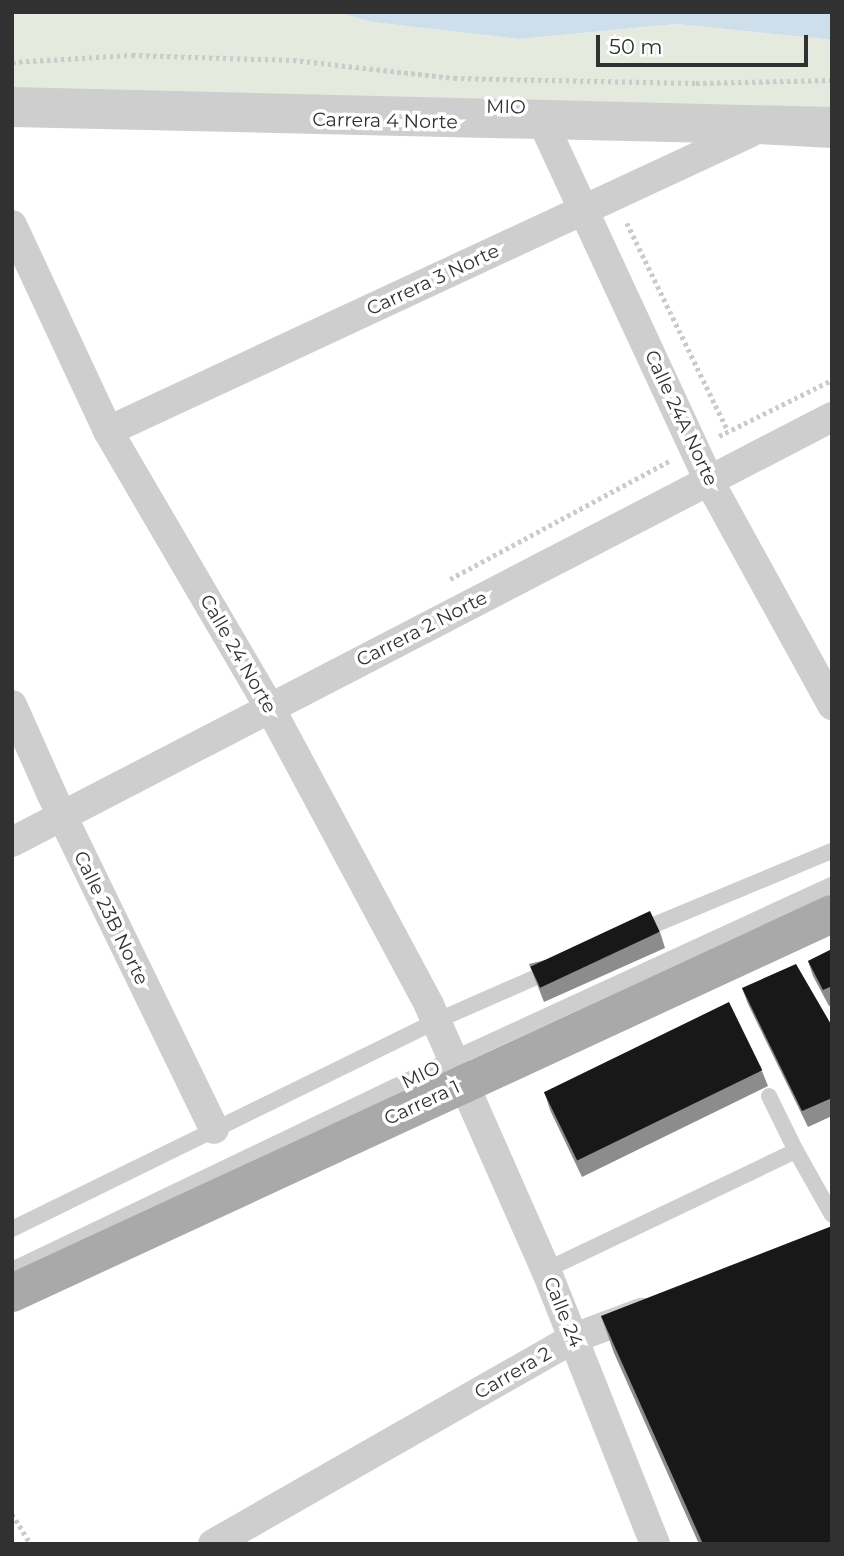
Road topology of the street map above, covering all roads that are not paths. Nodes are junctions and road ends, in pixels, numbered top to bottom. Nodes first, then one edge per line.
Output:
1 (12, 95) edge
2 (12, 112) edge
3 (832, 115) edge
4 (544, 125) junction
5 (758, 129) junction
6 (832, 133) edge
7 (584, 210) junction
8 (12, 225) edge
9 (832, 417) edge
10 (108, 432) junction
11 (709, 481) junction
12 (12, 705) edge
13 (832, 705) edge
14 (270, 708) junction
15 (62, 816) junction
16 (12, 842) edge
17 (832, 851) edge
18 (832, 885) edge
19 (832, 914) edge
20 (625, 937) edge
21 (561, 966) edge
22 (436, 1021) junction
23 (459, 1071) junction
24 (769, 1096) dead end
25 (214, 1129) junction
26 (796, 1152) junction
27 (832, 1215) edge
28 (12, 1229) edge
29 (12, 1270) edge
30 (546, 1270) junction
31 (12, 1293) edge
32 (664, 1304) edge
33 (574, 1339) junction
34 (213, 1544) edge
35 (655, 1544) edge

1 - 3 lane, MIO
2 - 4 street, Carrera 4 Norte
4 - 5 street, Carrera 4 Norte
4 - 7 street, Calle 24A Norte
5 - 6 street, Carrera 4 Norte
5 - 7 street, Carrera 3 Norte
7 - 10 street, Carrera 3 Norte
7 - 11 street, Calle 24A Norte
8 - 10 street, Calle 24 Norte
9 - 11 street, Carrera 2 Norte
10 - 14 street, Calle 24 Norte
11 - 13 street, Calle 24A Norte
11 - 14 street, Carrera 2 Norte
12 - 15 street, Calle 23B Norte
14 - 15 street, Carrera 2 Norte
14 - 22 street, Calle 24 Norte
15 - 16 street, Carrera 2 Norte
15 - 25 street, Calle 23B Norte
17 - 20 lane
18 - 23 lane, MIO
19 - 23 main road, Carrera 1
21 - 22 lane
22 - 23 street, Calle 24 Norte
22 - 25 lane
23 - 29 lane, MIO
23 - 30 street, Calle 24
23 - 31 main road, Carrera 1
24 - 26 lane
25 - 28 lane
26 - 27 lane
26 - 30 lane
30 - 33 street, Calle 24
32 - 33 street, Carrera 2
33 - 34 street, Carrera 2
33 - 35 street, Calle 24

